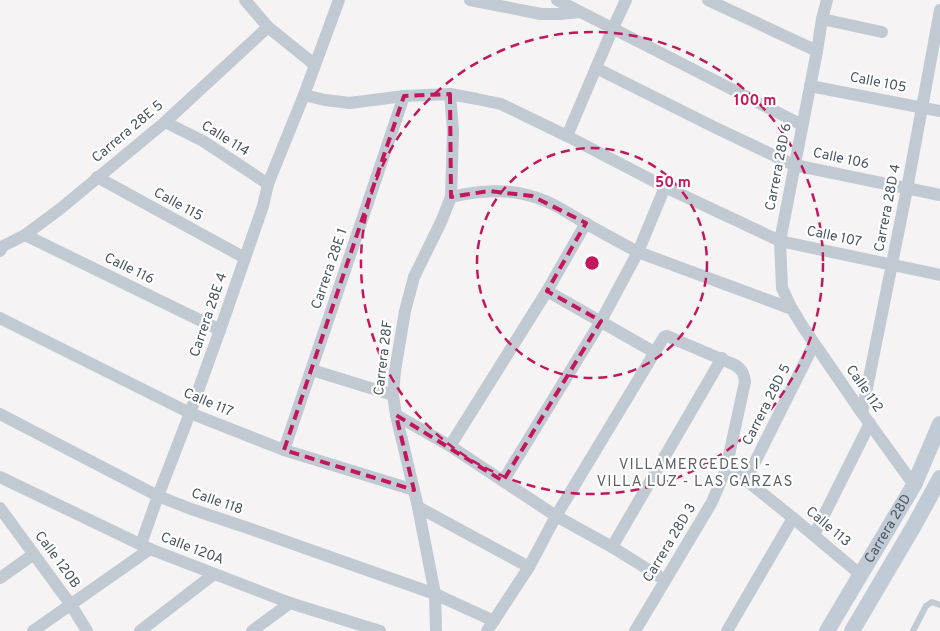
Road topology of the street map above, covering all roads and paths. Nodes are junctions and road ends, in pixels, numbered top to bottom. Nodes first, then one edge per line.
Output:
1 (245, 0) edge
2 (339, 0) edge
3 (470, 0) edge
4 (557, 0) edge
5 (626, 0) edge
6 (708, 0) edge
7 (826, 0) edge
8 (940, 10) edge
9 (580, 12) junction
10 (822, 19) junction
11 (268, 27) junction
12 (613, 28) junction
13 (882, 32) dead end
14 (936, 49) edge
15 (817, 51) junction
16 (315, 65) junction
17 (596, 68) junction
18 (810, 86) junction
19 (304, 94) junction
20 (450, 94) junction
21 (404, 96) junction
22 (923, 107) junction
23 (940, 110) edge
24 (165, 122) junction
25 (802, 125) junction
26 (567, 136) junction
27 (794, 165) junction
28 (97, 178) junction
29 (268, 184) junction
30 (665, 187) junction
31 (907, 189) junction
32 (940, 196) edge
33 (451, 197) junction
34 (586, 223) junction
35 (25, 235) junction
36 (780, 241) junction
37 (0, 251) edge
38 (638, 252) junction
39 (245, 258) junction
40 (892, 266) junction
41 (940, 275) edge
42 (547, 291) junction
43 (792, 309) junction
44 (0, 318) edge
45 (601, 322) junction
46 (220, 330) junction
47 (814, 344) junction
48 (654, 352) junction
49 (722, 358) junction
50 (312, 370) junction
51 (393, 395) junction
52 (190, 413) junction
53 (0, 414) edge
54 (396, 415) junction
55 (866, 418) junction
56 (940, 424) edge
57 (450, 446) junction
58 (284, 450) junction
59 (726, 469) junction
60 (0, 477) edge
61 (940, 478) edge
62 (746, 480) junction
63 (504, 481) junction
64 (914, 485) junction
65 (414, 490) junction
66 (158, 496) junction
67 (418, 507) junction
68 (0, 508) edge
69 (556, 516) junction
70 (793, 518) junction
71 (814, 535) junction
72 (146, 547) junction
73 (612, 547) junction
74 (34, 554) junction
75 (528, 567) junction
76 (214, 574) junction
77 (861, 575) junction
78 (0, 578) edge
79 (665, 580) junction
80 (435, 594) junction
81 (290, 603) junction
82 (71, 605) junction
83 (940, 605) edge
84 (490, 626) edge
85 (153, 627) edge
86 (357, 628) edge
87 (33, 631) edge
88 (87, 631) edge
89 (140, 631) edge
90 (252, 631) edge
91 (380, 631) edge
92 (436, 631) edge
93 (635, 631) edge
94 (727, 631) edge
95 (827, 631) edge
96 (852, 631) edge
97 (913, 631) edge

1 - 11 street
2 - 16 street, Carrera 28E 4
3 - 9 street
4 - 9 street
5 - 12 street
6 - 15 street
7 - 10 street, Carrera 28D 6
8 - 14 street, Carrera 28D 4
9 - 12 street
10 - 13 street
10 - 15 street, Carrera 28D 6
11 - 16 street
11 - 24 street, Carrera 28E 5
12 - 17 street
12 - 25 street
14 - 22 street, Carrera 28D 4
15 - 18 street, Carrera 28D 6
16 - 19 street, Carrera 28E 4
17 - 26 street
17 - 27 street, Calle 106
18 - 22 street, Calle 105
18 - 25 street, Carrera 28D 6
19 - 21 street, Calle 107
19 - 29 street, Carrera 28E 4
20 - 21 street, Calle 107
20 - 26 street, Calle 107
20 - 33 street, Carrera 28F
21 - 50 street, Carrera 28E 1
22 - 23 street, Calle 105
22 - 31 street, Carrera 28D 4
24 - 28 street, Carrera 28E 5
24 - 29 street, Calle 114
25 - 27 street, Carrera 28D 6
26 - 30 street, Calle 107
27 - 31 street, Calle 106
27 - 36 street, Carrera 28D 6
28 - 35 street, Carrera 28E 5
28 - 39 street, Calle 115
29 - 39 street, Carrera 28E 4
30 - 36 street, Calle 107
30 - 38 street
31 - 32 street, Calle 106
31 - 40 street, Carrera 28D 4
33 - 34 street
33 - 51 street, Carrera 28F
34 - 38 street
34 - 42 street
35 - 37 street, Carrera 28E 5
35 - 46 street, Calle 116
36 - 40 street, Calle 107
36 - 43 street, Carrera 28D 6
38 - 43 street
38 - 45 street
39 - 46 street, Carrera 28E 4
40 - 41 street, Calle 107
40 - 55 street, Carrera 28D 4
42 - 45 street
42 - 57 street
43 - 47 street, Calle 112
44 - 52 street, Calle 117
45 - 48 street
45 - 63 street
46 - 52 street, Carrera 28E 4
47 - 55 street, Calle 112
47 - 62 street, Carrera 28D 5
48 - 49 street
48 - 69 street
49 - 59 street
49 - 73 street
50 - 51 street
50 - 58 street, Carrera 28E 1
51 - 54 street, Carrera 28F
52 - 58 street, Calle 117
52 - 66 street, Carrera 28E 4
53 - 66 street, Calle 118
54 - 57 street
54 - 65 street, Carrera 28F
55 - 64 street, Calle 112
55 - 71 street, Carrera 28D 4
56 - 64 street, Carrera 28D
57 - 63 street
58 - 65 street, Calle 117
59 - 62 street, Calle 113
59 - 79 street, Carrera 28D 3
60 - 72 street, Calle 120A
61 - 96 street, Carrera 28D
62 - 70 street, Calle 113
63 - 69 street
64 - 77 street, Carrera 28D
65 - 67 street, Carrera 28F
66 - 72 street, Carrera 28E 4
66 - 80 street, Calle 118
67 - 75 street
67 - 80 street, Carrera 28F
68 - 74 street, Calle 120B
69 - 73 street
69 - 75 street
70 - 71 street, Calle 113
70 - 94 street
71 - 77 street, Calle 113
72 - 76 street, Calle 120A
72 - 82 street
73 - 79 street
74 - 78 street
74 - 82 street, Calle 120B
75 - 84 street
76 - 81 street, Calle 120A
76 - 85 street
77 - 95 street, Carrera 28D
79 - 93 street, Carrera 28D 3
80 - 84 street, Calle 118
80 - 92 street, Carrera 28F
81 - 86 street, Calle 120A
81 - 90 street
82 - 87 street
82 - 88 street, Calle 120B
83 - 97 lane
85 - 89 street
86 - 91 street, Calle 120A

